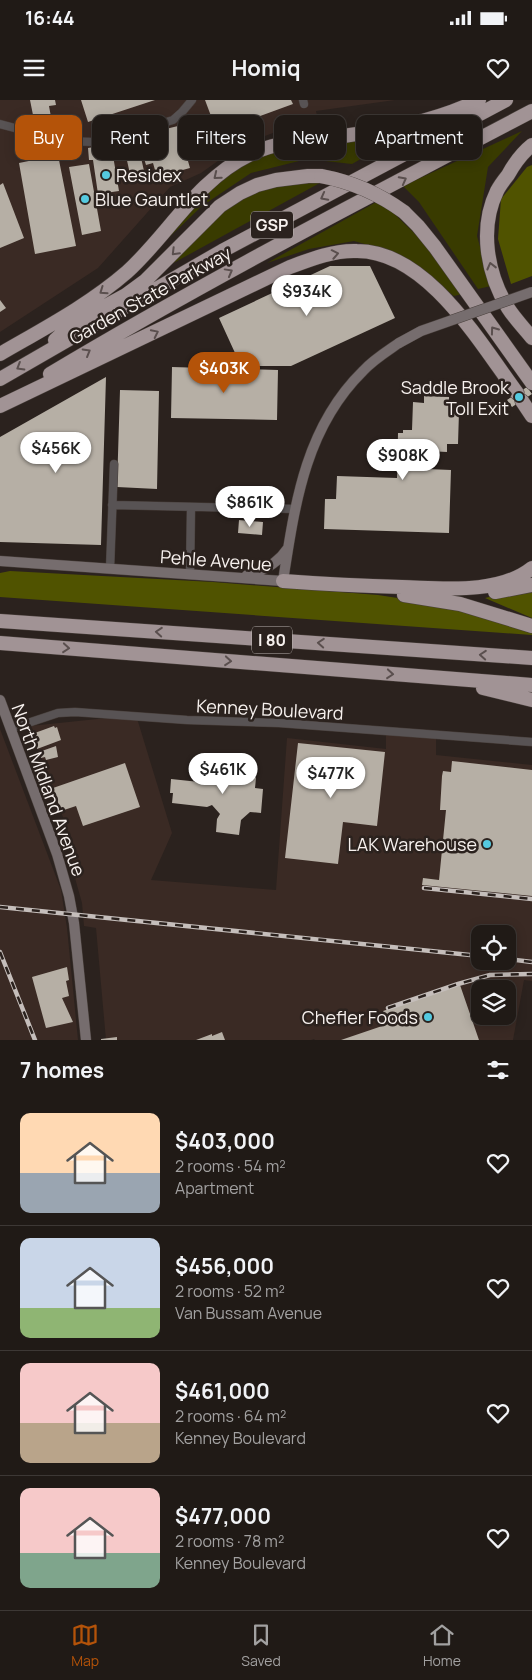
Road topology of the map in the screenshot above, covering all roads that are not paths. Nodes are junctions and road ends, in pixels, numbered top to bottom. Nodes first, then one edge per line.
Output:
1 (192, 100) edge
2 (479, 100) edge
3 (506, 100) edge
4 (532, 112) edge
5 (0, 124) edge
6 (532, 146) edge
7 (532, 156) edge
8 (497, 191) junction
9 (532, 292) edge
10 (532, 338) edge
11 (0, 354) edge
12 (40, 355) junction
13 (0, 379) edge
14 (532, 384) edge
15 (0, 405) edge
16 (532, 416) edge
17 (114, 464) dead end
18 (112, 505) junction
19 (191, 508) junction
20 (296, 509) junction
21 (288, 547) junction
22 (0, 561) edge
23 (532, 568) edge
24 (110, 569) junction
25 (190, 575) junction
26 (238, 578) junction
27 (283, 580) junction
28 (532, 585) edge
29 (349, 586) junction
30 (412, 595) junction
31 (6, 621) edge
32 (532, 626) edge
33 (0, 643) edge
34 (532, 658) edge
35 (441, 678) junction
36 (532, 685) edge
37 (0, 700) edge
38 (532, 700) edge
39 (10, 729) junction
40 (532, 742) edge
41 (86, 1040) edge

1 - 5 street
2 -> 11 highway
3 -> 12 highway, Garden State Parkway / GSP
15 -> 4 highway, Garden State Parkway / GSP
6 - 8 highway
7 - 8 highway
10 -> 8 highway
9 - 20 street, Pehle Avenue, bridge
12 -> 13 highway, Garden State Parkway / GSP
14 -> 12 highway, bridge
15 -> 16 highway
17 - 18 street
18 - 19 street
18 - 24 street
19 - 20 street
19 - 25 street
20 - 21 street, Pehle Avenue
21 - 26 street
21 - 27 street, Pehle Avenue
22 - 24 street, Pehle Avenue
23 - 29 highway
24 - 25 street, Pehle Avenue
25 - 26 street, Pehle Avenue
26 - 27 street, Pehle Avenue
27 - 29 highway
28 - 30 highway
29 - 30 highway
30 - 32 highway
34 -> 31 highway, I 80
33 -> 35 highway, I 80
35 - 36 highway, I 80
35 - 38 highway
37 - 39 street, North Midland Avenue
39 - 40 street, Kenney Boulevard
39 - 41 street, North Midland Avenue

